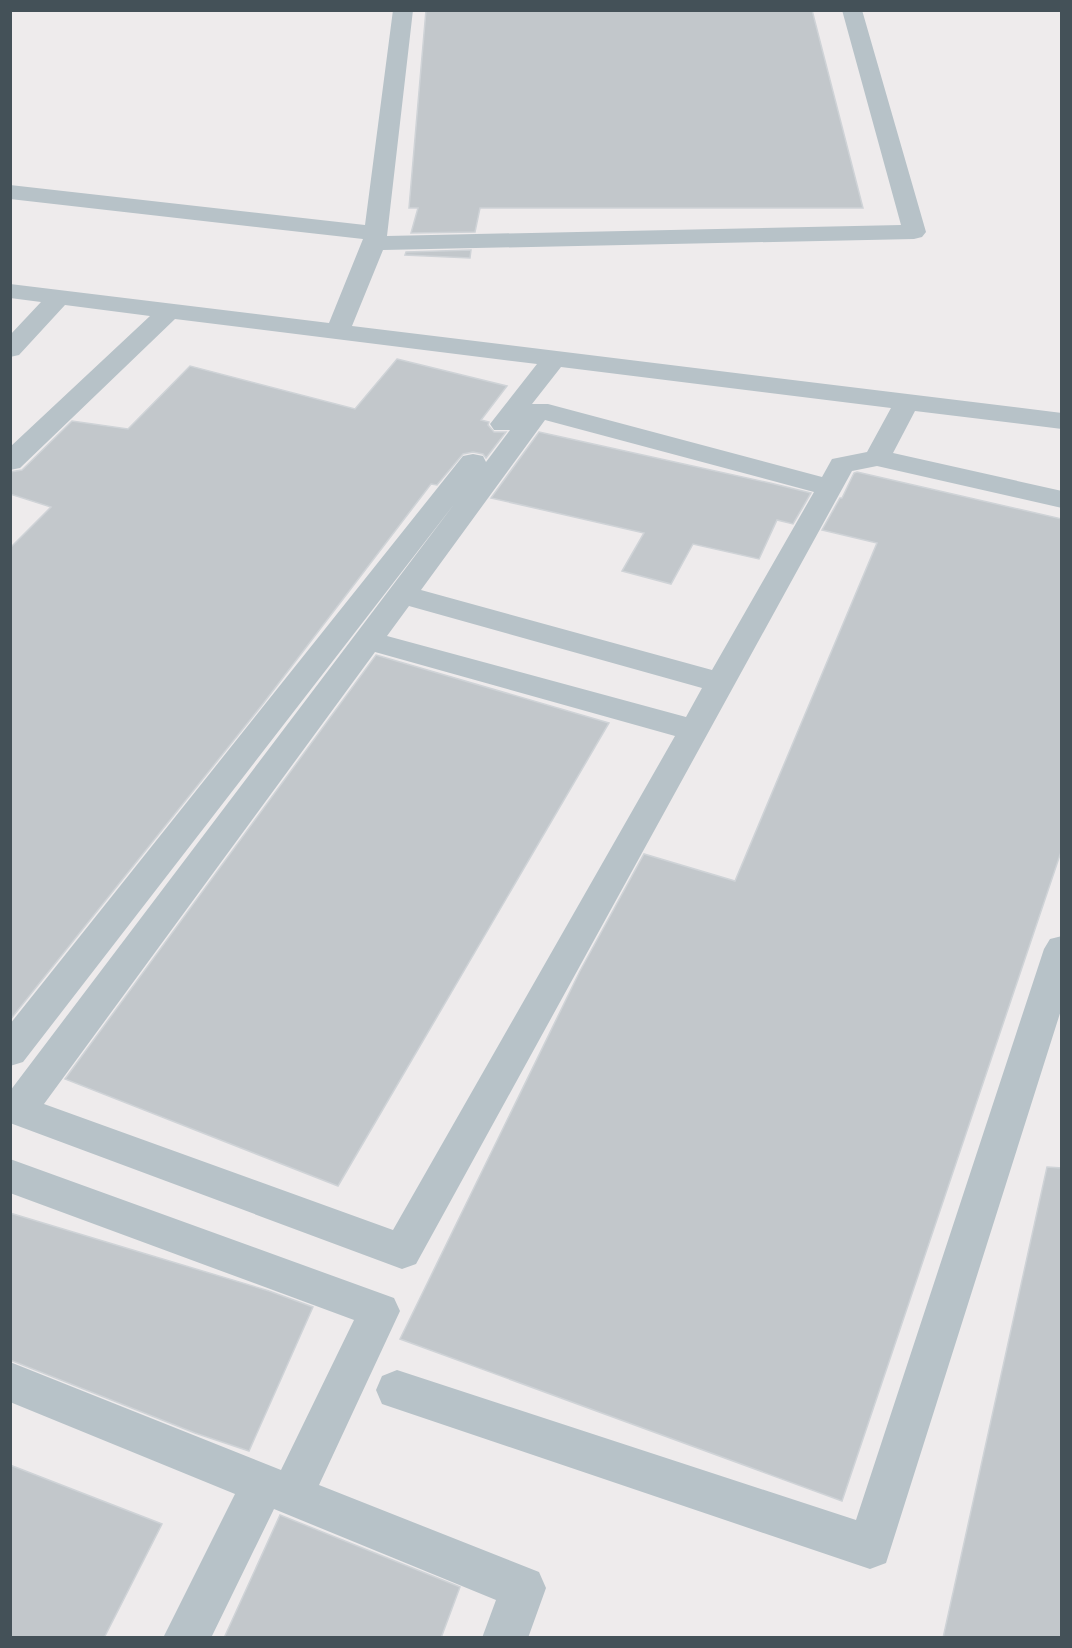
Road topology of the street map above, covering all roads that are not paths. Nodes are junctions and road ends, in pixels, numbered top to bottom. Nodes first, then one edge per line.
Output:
1 (403, 10) edge
2 (852, 10) edge
3 (10, 192) edge
4 (374, 238) junction
5 (10, 291) edge
6 (59, 297) junction
7 (170, 310) junction
8 (338, 331) junction
9 (15, 341) edge
10 (554, 359) junction
11 (906, 403) junction
12 (1062, 422) edge
13 (877, 458) junction
14 (10, 462) edge
15 (830, 488) junction
16 (1062, 500) edge
17 (402, 594) junction
18 (367, 640) junction
19 (720, 683) junction
20 (694, 730) junction
21 (1062, 949) edge
22 (10, 1051) edge
23 (10, 1176) edge
24 (10, 1382) edge
25 (397, 1390) dead end
26 (277, 1489) junction
27 (186, 1638) edge
28 (505, 1638) edge

1 - 4 street
2 - 4 street
3 - 4 street
4 - 8 street
5 - 6 street
6 - 7 street
6 - 9 street
7 - 8 street
7 - 14 street
8 - 10 street
10 - 11 street
10 - 22 street
11 - 12 street
11 - 13 street
13 - 15 street
13 - 16 street
15 - 17 street
15 - 19 street
17 - 18 street
17 - 19 street
18 - 20 street
18 - 20 street
19 - 20 street
21 - 25 street
23 - 26 street
24 - 26 street
26 - 27 street
26 - 28 street

